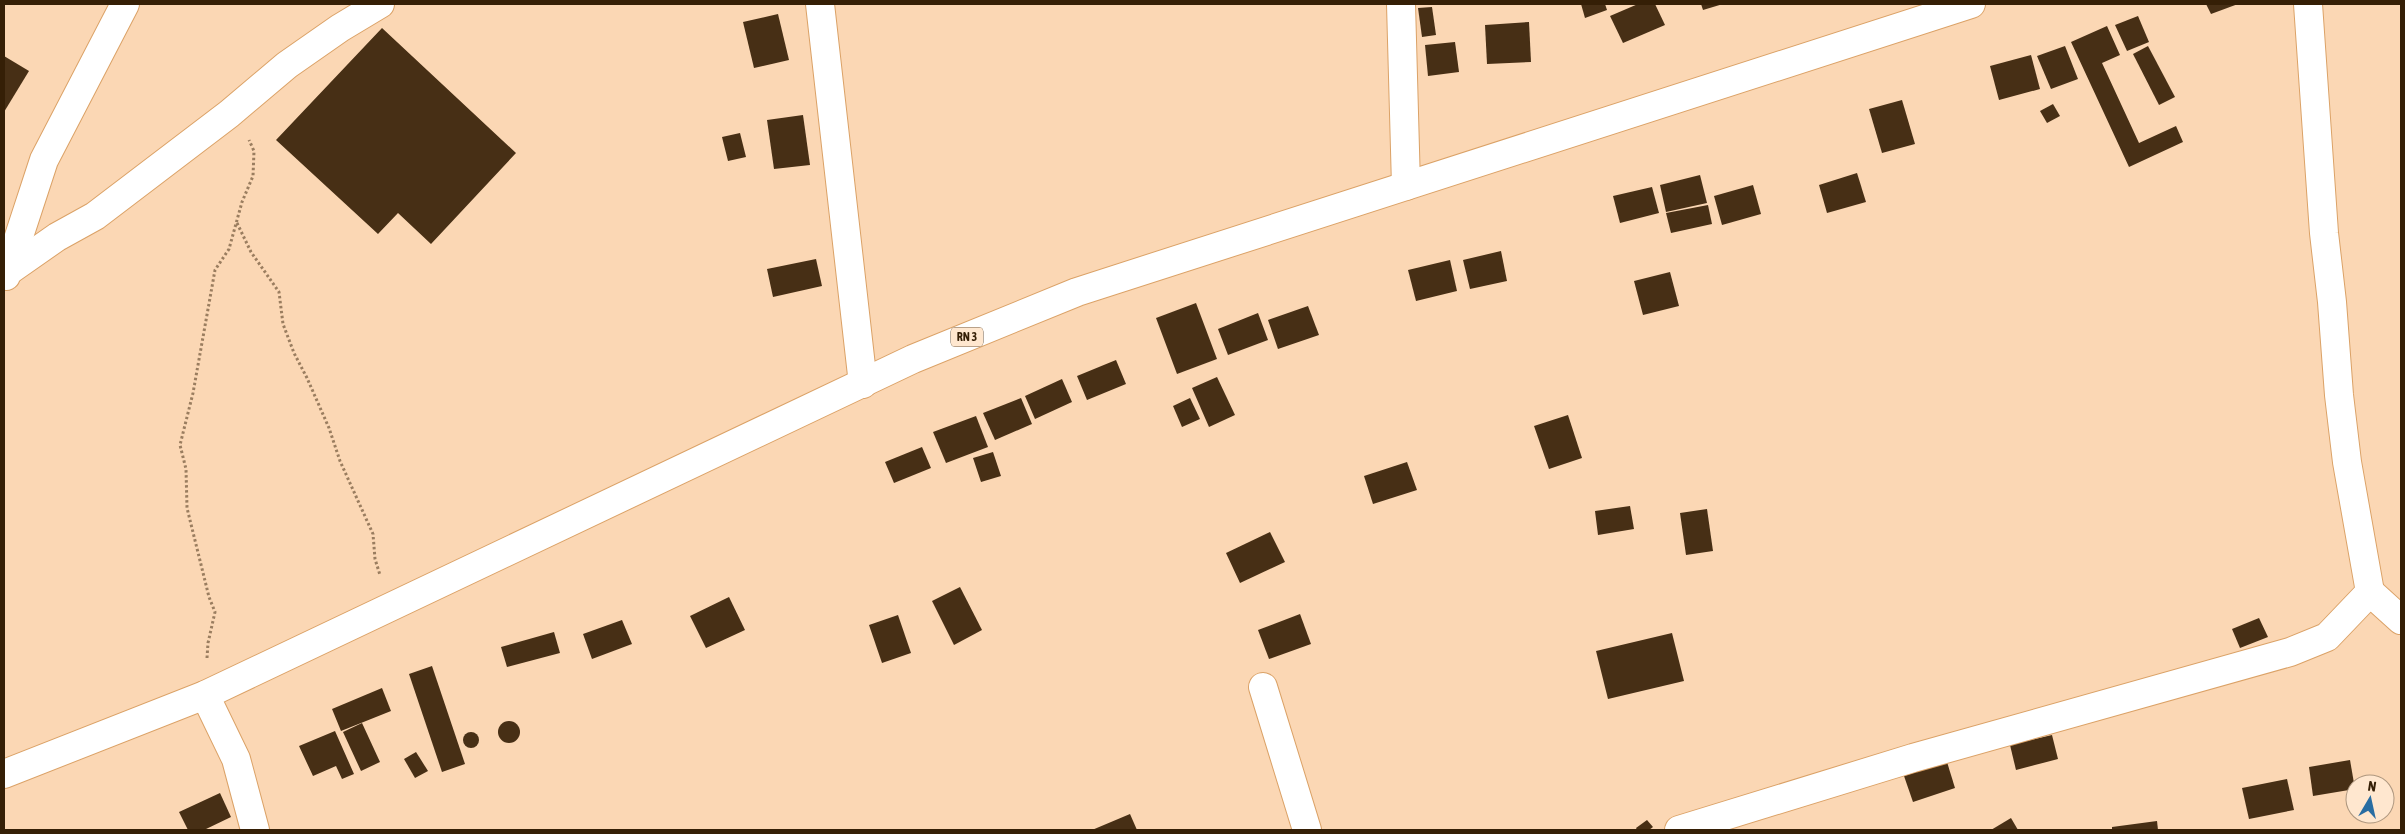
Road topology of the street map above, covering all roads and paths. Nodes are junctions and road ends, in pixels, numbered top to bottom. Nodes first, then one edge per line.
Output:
1 (124, 4) edge
2 (380, 4) edge
3 (820, 4) edge
4 (1401, 4) edge
5 (1971, 4) edge
6 (2308, 4) edge
7 (239, 106) junction
8 (1406, 186) junction
9 (236, 223) junction
10 (5, 277) edge
11 (863, 384) junction
12 (2370, 592) junction
13 (389, 608) junction
14 (2401, 620) edge
15 (1263, 687) dead end
16 (206, 695) junction
17 (4, 774) edge
18 (255, 830) edge
19 (1307, 830) edge
20 (1679, 830) edge

1 - 10 main road
2 - 7 main road
3 - 11 main road
4 - 8 main road
5 - 8 main road, RN 3
6 - 12 main road
7 - 9 path
7 - 10 main road
8 - 11 main road, RN 3
9 - 13 path
9 - 16 path
11 - 13 main road, RN 3
12 - 14 main road
12 - 20 main road
13 - 16 main road, RN 3
15 - 19 main road
16 - 17 main road, RN 3
16 - 18 main road

